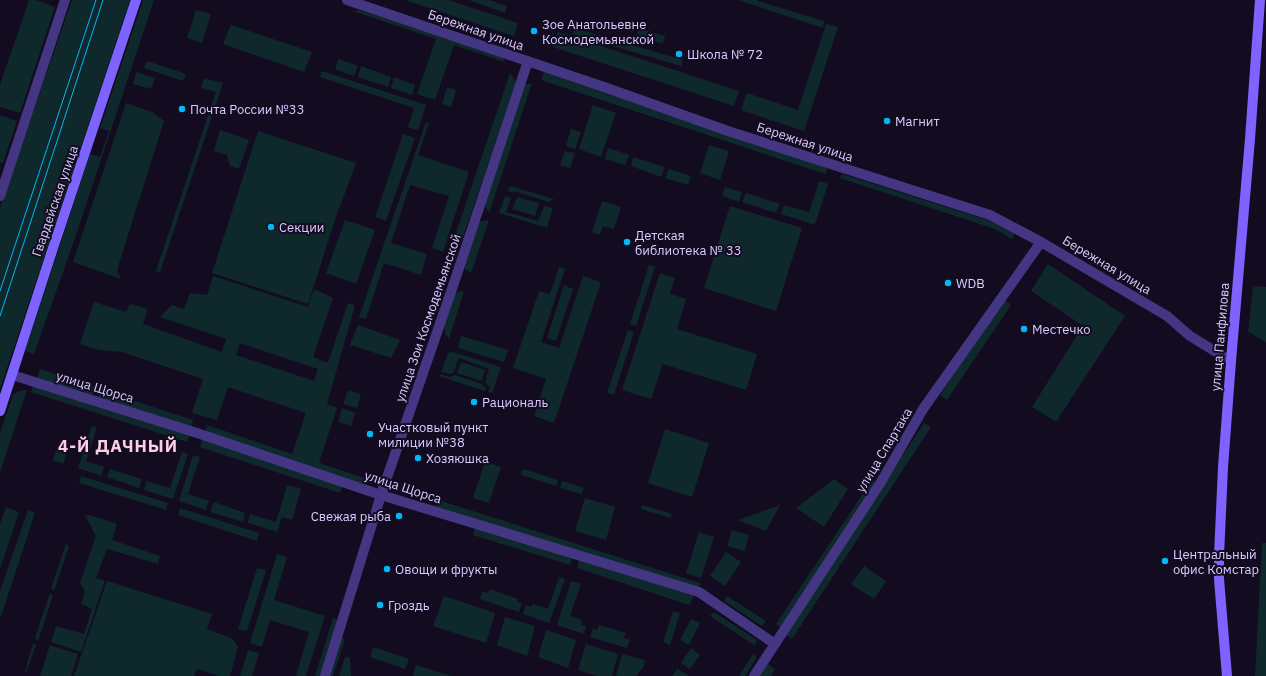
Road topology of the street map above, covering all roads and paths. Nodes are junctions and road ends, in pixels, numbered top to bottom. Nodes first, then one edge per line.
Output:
1 (65, 0) edge
2 (136, 0) edge
3 (347, 0) edge
4 (1260, 0) edge
5 (528, 61) junction
6 (0, 196) edge
7 (1042, 242) junction
8 (1231, 361) junction
9 (12, 375) junction
10 (0, 411) edge
11 (381, 495) junction
12 (775, 644) junction
13 (325, 676) edge
14 (754, 676) edge
15 (1227, 676) edge

1 - 6 street
2 - 9 main road, Гвардейская улица
3 - 5 street, Бережная улица
4 - 8 main road, улица Панфилова
5 - 7 street, Бережная улица
5 - 11 street, улица Зои Космодемьянской
7 - 8 street, Бережная улица
7 - 12 street, улица Спартака
8 - 15 main road, улица Панфилова
9 - 10 main road, Гвардейская улица
9 - 11 street, улица Щорса
11 - 12 street, улица Щорса
11 - 13 street, улица Зои Космодемьянской
12 - 14 street, улица Спартака

